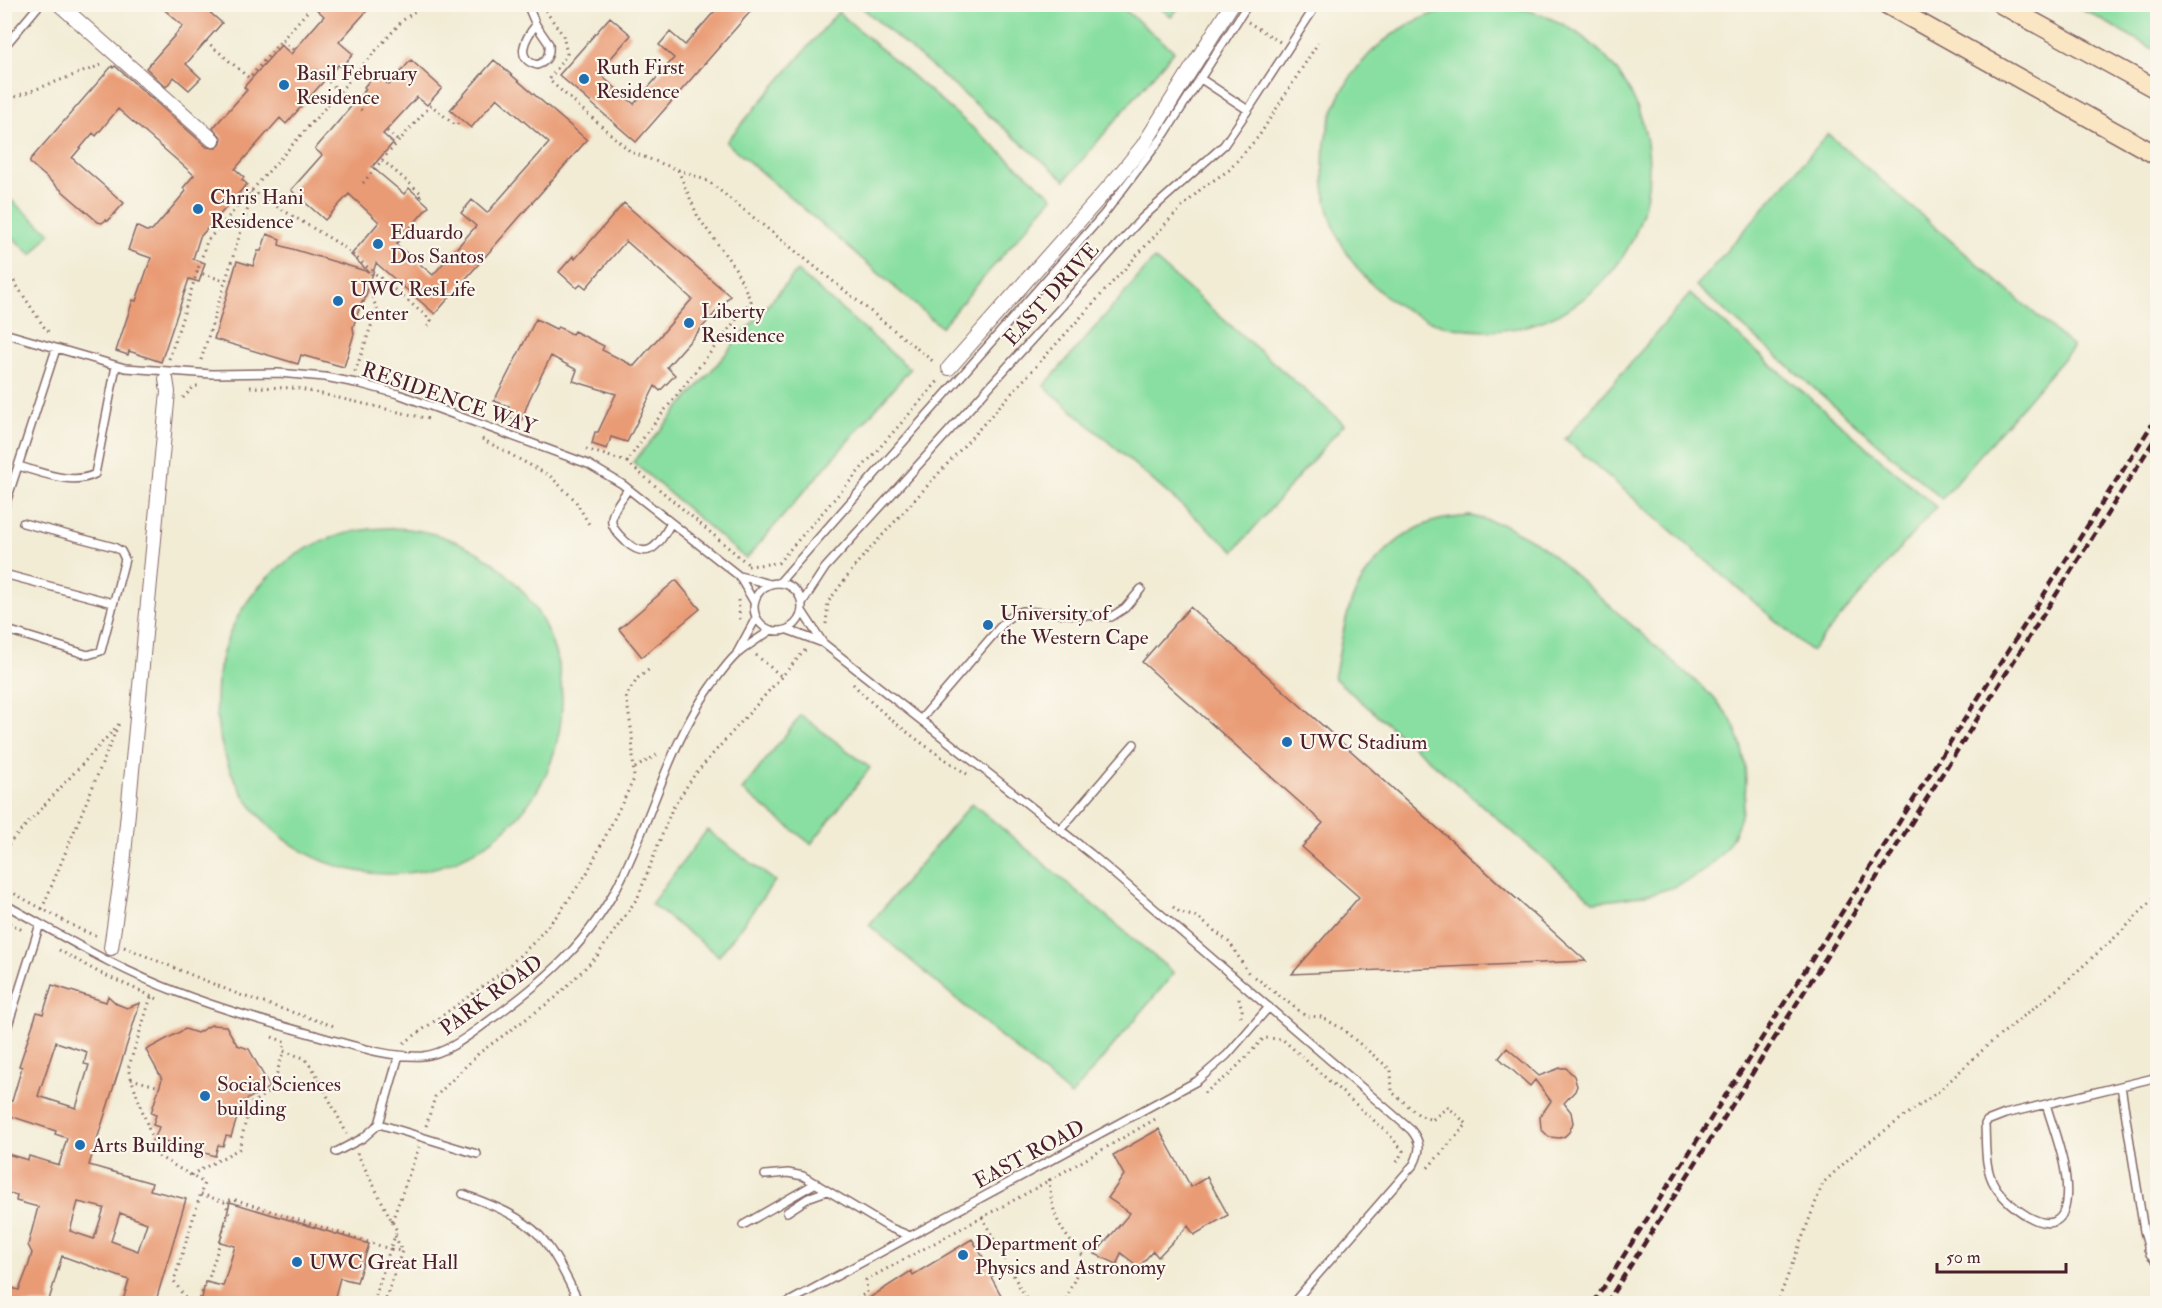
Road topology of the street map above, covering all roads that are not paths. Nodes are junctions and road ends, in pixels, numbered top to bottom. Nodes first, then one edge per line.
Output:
1 (40, 4) edge
2 (59, 4) edge
3 (527, 4) edge
4 (1232, 4) edge
5 (1248, 4) edge
6 (1317, 4) edge
7 (1886, 4) edge
8 (2001, 4) edge
9 (536, 25) junction
10 (4, 47) edge
11 (1201, 80) junction
12 (2157, 90) edge
13 (1248, 110) junction
14 (213, 140) dead end
15 (2157, 156) edge
16 (4, 333) edge
17 (56, 350) junction
18 (116, 366) junction
19 (949, 368) road end
20 (166, 379) dead end
21 (18, 466) junction
22 (628, 489) junction
23 (4, 509) edge
24 (671, 522) junction
25 (23, 523) dead end
26 (4, 574) edge
27 (739, 576) junction
28 (779, 583) junction
29 (770, 584) junction
30 (1142, 589) dead end
31 (754, 602) junction
32 (113, 603) junction
33 (802, 607) junction
34 (756, 618) junction
35 (4, 629) edge
36 (788, 630) junction
37 (770, 631) junction
38 (816, 637) junction
39 (736, 655) junction
40 (921, 719) junction
41 (1134, 744) dead end
42 (1061, 829) junction
43 (4, 904) edge
44 (40, 924) junction
45 (112, 945) road end
46 (1269, 1007) junction
47 (4, 1038) edge
48 (399, 1055) junction
49 (2157, 1077) edge
50 (2121, 1086) junction
51 (2046, 1104) junction
52 (379, 1124) junction
53 (336, 1152) dead end
54 (477, 1154) dead end
55 (765, 1175) dead end
56 (816, 1182) junction
57 (827, 1191) junction
58 (463, 1194) dead end
59 (787, 1212) dead end
60 (742, 1225) dead end
61 (910, 1236) junction
62 (2157, 1247) edge
63 (2148, 1249) junction
64 (2157, 1262) edge
65 (580, 1304) edge
66 (785, 1304) edge
67 (1292, 1304) edge

1 - 10 lane
2 - 14 street
3 - 9 lane
4 - 19 street
5 - 11 lane, EAST DRIVE
6 - 13 lane, EAST DRIVE
7 - 15 main road
8 - 12 main road
9 - 9 lane
11 - 13 lane
11 - 28 lane, EAST DRIVE
13 - 33 lane, EAST DRIVE
16 - 17 lane, RESIDENCE WAY
17 - 18 lane, RESIDENCE WAY
17 - 21 lane
18 - 21 lane
18 - 22 lane, RESIDENCE WAY
20 - 45 street
21 - 23 lane
22 - 24 lane, RESIDENCE WAY
22 - 24 lane
24 - 27 lane, RESIDENCE WAY
25 - 32 lane
26 - 32 lane
27 - 29 lane, RESIDENCE WAY
27 - 31 lane, RESIDENCE WAY
28 - 29 lane
28 - 33 lane
29 - 31 lane
30 - 40 lane
31 - 34 lane
32 - 35 lane
33 - 36 lane
33 - 38 lane
34 - 37 lane
34 - 39 lane, PARK ROAD
36 - 37 lane
36 - 38 lane
37 - 39 lane, PARK ROAD
38 - 40 lane
39 - 48 lane, PARK ROAD
40 - 42 lane
41 - 42 lane
42 - 46 lane
43 - 44 lane, PARK ROAD
44 - 47 lane
44 - 48 lane, PARK ROAD
46 - 61 lane, EAST ROAD
46 - 67 lane
48 - 52 lane
49 - 50 lane
50 - 51 lane
50 - 63 lane
51 - 51 lane
52 - 53 lane
52 - 54 lane
55 - 56 lane
56 - 57 lane
56 - 60 lane
57 - 59 lane
57 - 61 lane
58 - 65 lane
61 - 66 lane, EAST ROAD
62 - 63 lane
63 - 64 lane

